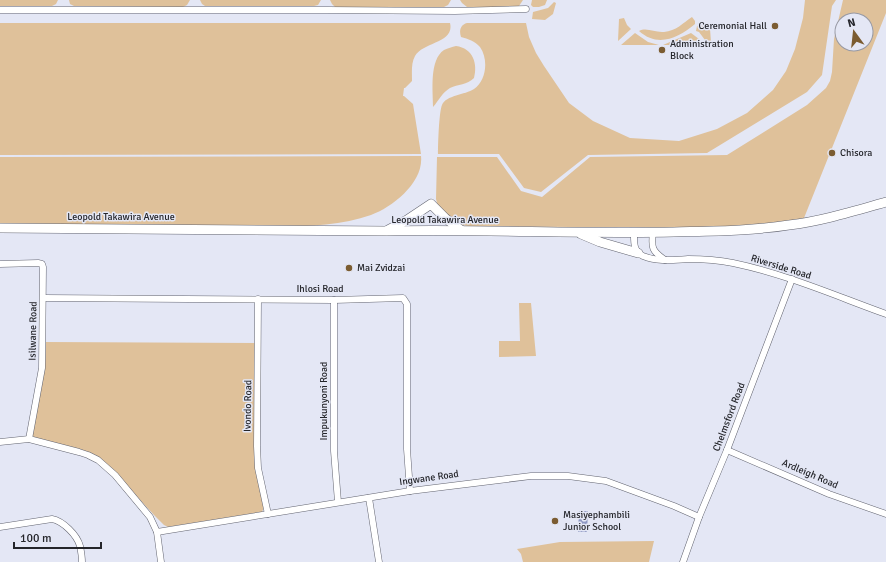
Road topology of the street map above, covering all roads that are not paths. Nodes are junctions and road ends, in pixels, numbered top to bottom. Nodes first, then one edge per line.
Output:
1 (526, 9) dead end
2 (0, 10) edge
3 (886, 202) edge
4 (0, 228) edge
5 (461, 230) junction
6 (387, 231) junction
7 (576, 232) junction
8 (634, 232) junction
9 (653, 232) junction
10 (638, 253) junction
11 (667, 261) junction
12 (0, 264) edge
13 (792, 280) junction
14 (44, 298) junction
15 (258, 298) junction
16 (334, 300) junction
17 (886, 314) edge
18 (29, 439) junction
19 (0, 442) edge
20 (728, 450) junction
21 (410, 491) junction
22 (368, 498) junction
23 (338, 502) junction
24 (268, 514) junction
25 (886, 514) edge
26 (699, 517) junction
27 (0, 526) edge
28 (157, 532) junction
29 (82, 562) edge
30 (161, 562) edge
31 (379, 562) edge
32 (683, 562) edge

1 - 2 street
3 - 9 highway, Leopold Takawira Avenue
4 - 6 highway, Leopold Takawira Avenue
5 - 6 highway, Leopold Takawira Avenue
5 - 6 highway
5 - 7 highway, Leopold Takawira Avenue
7 - 8 highway, Leopold Takawira Avenue
7 - 10 highway
8 - 9 highway, Leopold Takawira Avenue
8 - 10 street
9 - 11 street
10 - 11 street, Riverside Road
11 - 13 street, Riverside Road
12 - 14 street, Isilwane Road
13 - 17 street, Riverside Road
13 - 20 street, Chelmsford Road
14 - 15 street, Ihlosi Road
14 - 18 street, Isilwane Road
15 - 16 street, Ihlosi Road
15 - 24 street, Ivondo Road
16 - 21 street, Ihlosi Road
16 - 23 street, Impukunyoni Road
18 - 19 street
18 - 28 street
20 - 25 street, Ardleigh Road
20 - 26 street, Chelmsford Road
21 - 22 street, Ingwane Road
21 - 26 street, Ingwane Road
22 - 23 street, Ingwane Road
22 - 31 street
23 - 24 street, Ingwane Road
24 - 28 street, Ingwane Road
26 - 32 street, Chelmsford Road
27 - 29 street
28 - 30 street

